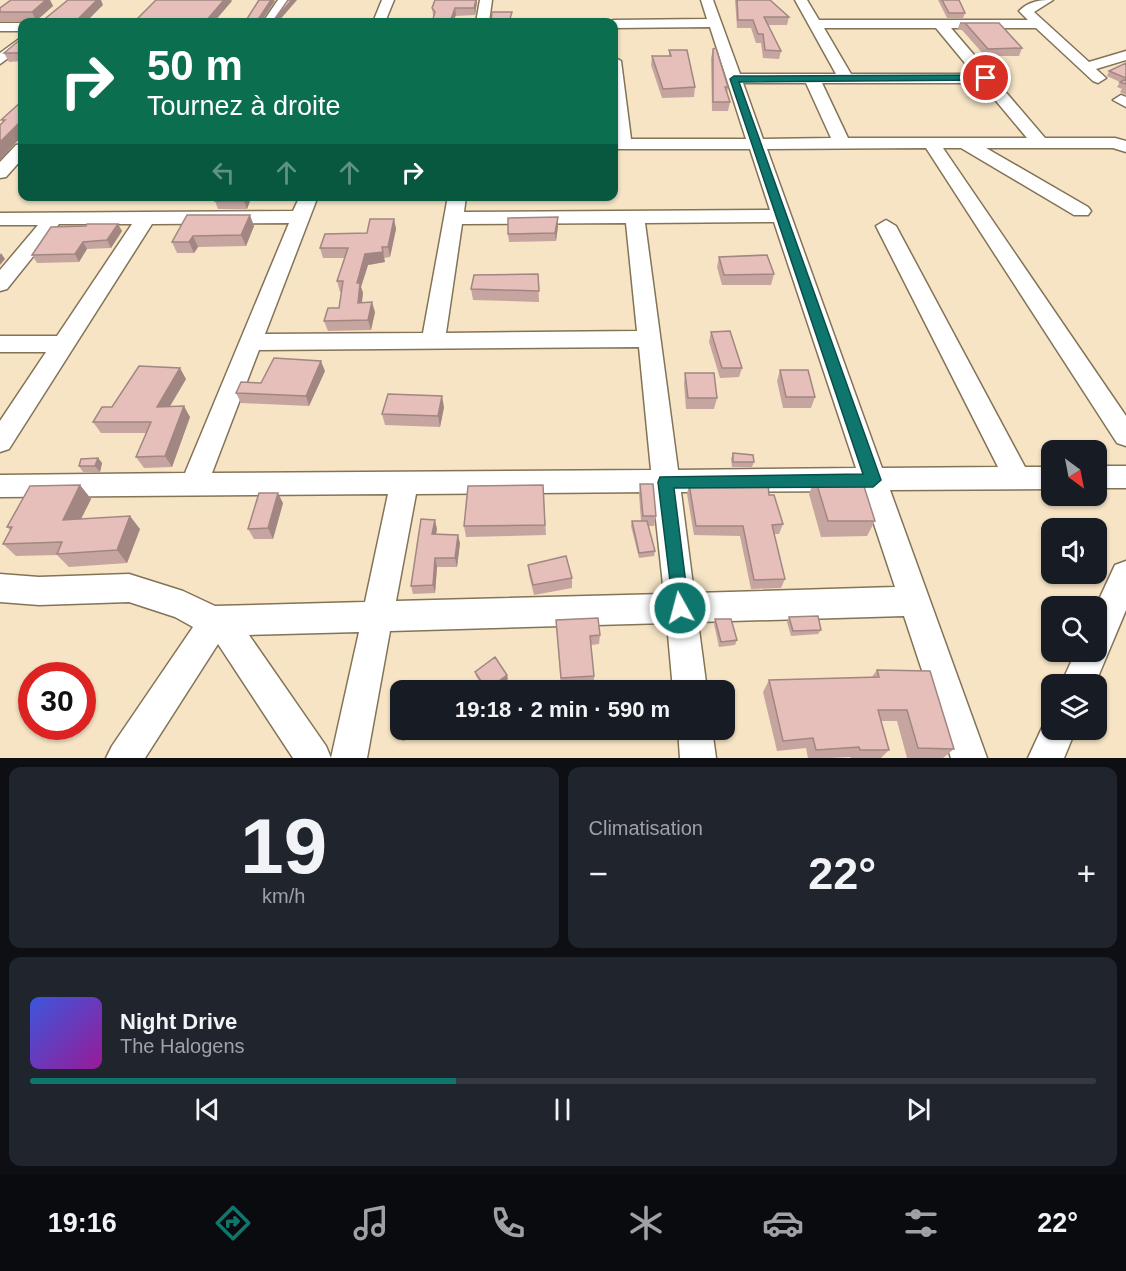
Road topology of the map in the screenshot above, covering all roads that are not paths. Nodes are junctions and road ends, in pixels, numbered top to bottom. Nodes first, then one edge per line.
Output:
1 (284, 0) edge
2 (388, 0) edge
3 (486, 0) edge
4 (801, 0) edge
5 (1047, 0) edge
6 (710, 11) edge
7 (272, 18) edge
8 (381, 18) edge
9 (484, 18) edge
10 (618, 23) edge
11 (815, 24) junction
12 (940, 24) junction
13 (1040, 24) junction
14 (0, 27) edge
15 (18, 27) edge
16 (18, 44) edge
17 (1126, 55) edge
18 (0, 60) edge
19 (1086, 67) junction
20 (846, 78) junction
21 (986, 78) junction
22 (1098, 78) dead end
23 (734, 79) junction
24 (812, 79) junction
25 (932, 143) junction
26 (963, 143) junction
27 (1040, 143) junction
28 (618, 144) edge
29 (756, 144) junction
30 (842, 144) junction
31 (0, 146) edge
32 (18, 147) edge
33 (1126, 147) edge
34 (18, 152) edge
35 (0, 173) edge
36 (456, 201) edge
37 (305, 207) edge
38 (1081, 211) dead end
39 (782, 216) junction
40 (635, 217) junction
41 (146, 218) junction
42 (453, 218) junction
43 (0, 219) edge
44 (53, 219) junction
45 (886, 226) dead end
46 (0, 284) edge
47 (649, 339) junction
48 (433, 341) junction
49 (251, 342) junction
50 (0, 344) edge
51 (64, 344) junction
52 (1126, 436) edge
53 (0, 442) edge
54 (1107, 477) edge
55 (1126, 477) edge
56 (1017, 478) junction
57 (1041, 478) edge
58 (873, 480) junction
59 (666, 482) junction
60 (404, 483) junction
61 (194, 484) junction
62 (0, 486) edge
63 (1126, 575) edge
64 (0, 588) edge
65 (915, 601) junction
66 (680, 608) junction
67 (377, 617) junction
68 (1107, 617) edge
69 (211, 621) junction
70 (689, 680) edge
71 (696, 740) edge
72 (1054, 740) edge
73 (124, 758) edge
74 (314, 758) edge
75 (349, 758) edge
76 (698, 758) edge
77 (969, 758) edge
78 (1046, 758) edge

1 - 7 street
2 - 8 street
3 - 9 street
4 - 11 street
5 - 13 street
6 - 10 street
6 - 23 street
11 - 12 street
11 - 20 street
12 - 13 street
12 - 21 street
13 - 19 street
14 - 15 street
16 - 18 street
17 - 19 street
19 - 22 street
20 - 21 street
20 - 24 street
21 - 27 street
23 - 24 street
23 - 29 street
24 - 30 street
25 - 26 street
25 - 30 street
25 - 52 street
26 - 27 street
26 - 38 street
27 - 33 street
28 - 29 street
29 - 30 street
29 - 39 street
31 - 32 street
34 - 35 street
36 - 42 street
37 - 41 street
37 - 49 street
39 - 40 street
39 - 58 street
40 - 42 street
40 - 47 street
41 - 44 street
41 - 51 street
42 - 48 street
43 - 44 street
44 - 46 street
45 - 56 street
47 - 48 street
47 - 59 street
48 - 49 street
49 - 61 street
50 - 51 street
51 - 53 street
54 - 55 street
56 - 57 street
56 - 58 street
58 - 59 street
58 - 65 street
59 - 60 street
59 - 66 street
60 - 61 street
60 - 67 street
61 - 62 street
63 - 68 street
64 - 69 street
65 - 66 street
65 - 77 street
66 - 67 street
66 - 70 street
67 - 69 street
67 - 75 street
69 - 73 street
69 - 74 street
71 - 76 street
72 - 78 street

